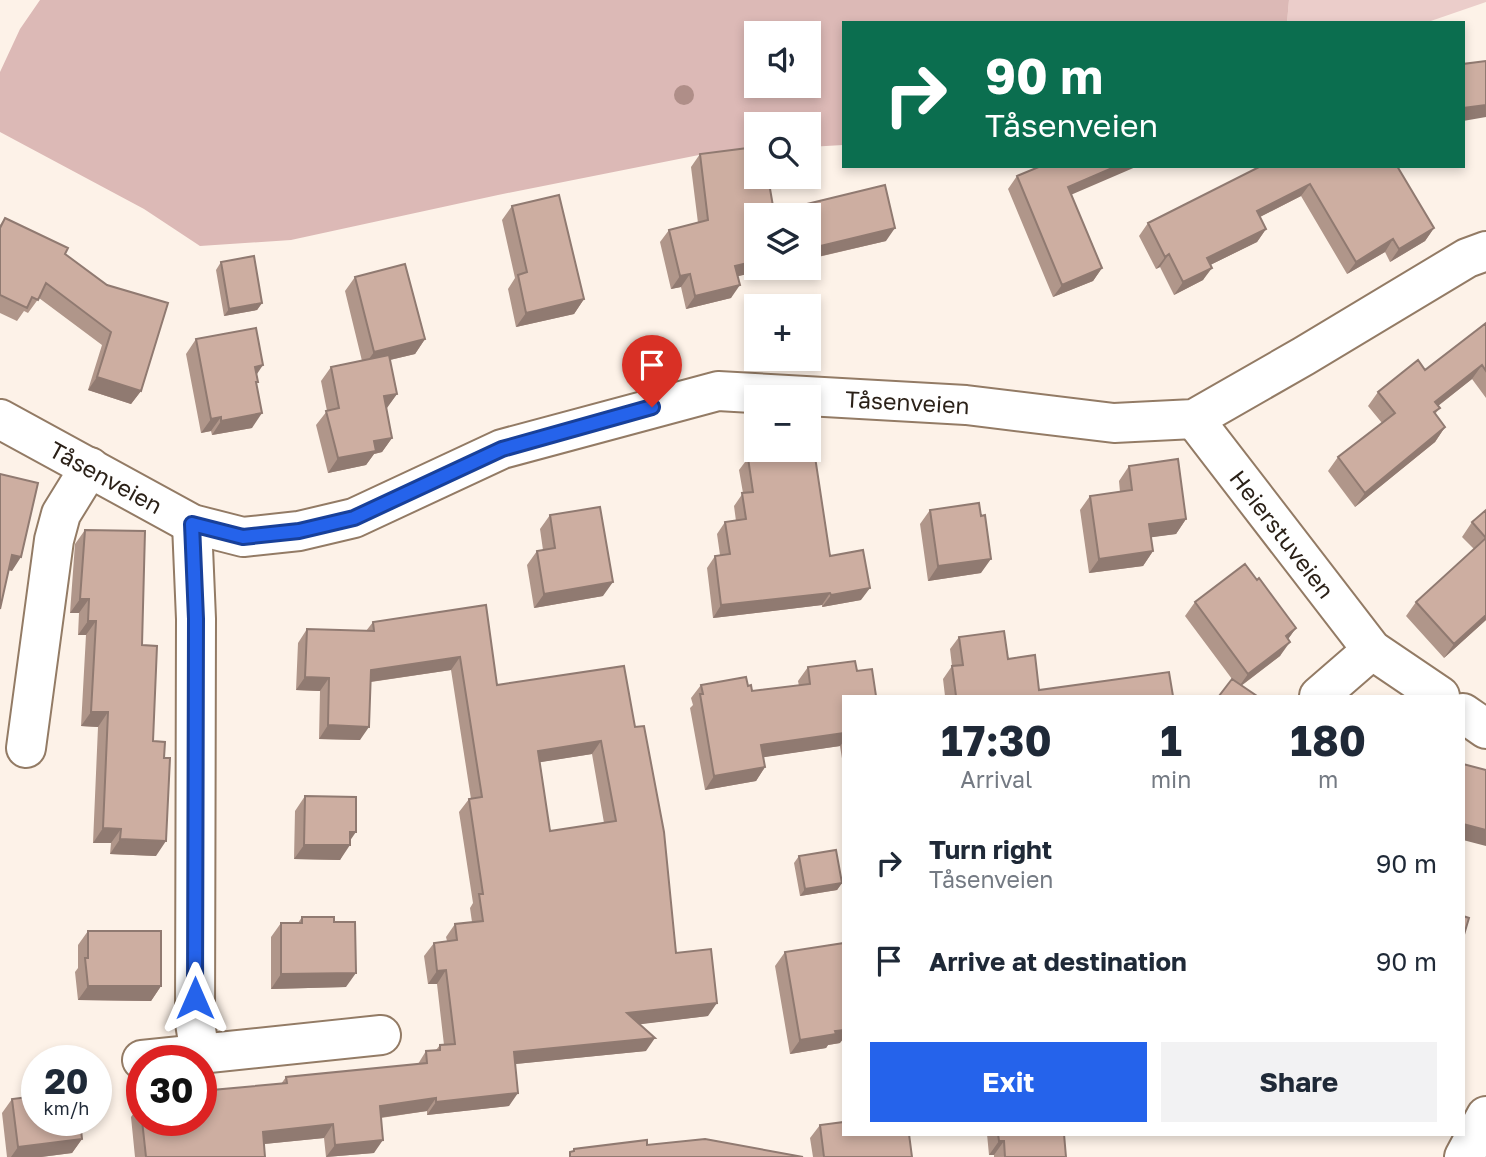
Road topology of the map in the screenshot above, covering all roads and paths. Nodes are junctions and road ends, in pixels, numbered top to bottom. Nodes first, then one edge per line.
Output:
1 (1486, 251) edge
2 (0, 419) edge
3 (1194, 419) junction
4 (90, 467) junction
5 (192, 524) junction
6 (1372, 650) junction
7 (1320, 695) edge
8 (1439, 695) edge
9 (1465, 714) edge
10 (1486, 729) edge
11 (26, 748) dead end
12 (381, 1035) dead end
13 (199, 1045) edge
14 (217, 1052) edge
15 (1486, 1116) edge
16 (1464, 1157) edge

1 - 3 street, Tåsenveien
2 - 4 street, Tåsenveien
3 - 5 street, Tåsenveien
3 - 6 street, Heierstuveien
4 - 5 street, Tåsenveien
4 - 11 street
5 - 13 street
6 - 7 street
6 - 8 street, Heierstuveien
9 - 10 street
12 - 14 street
15 - 16 street

